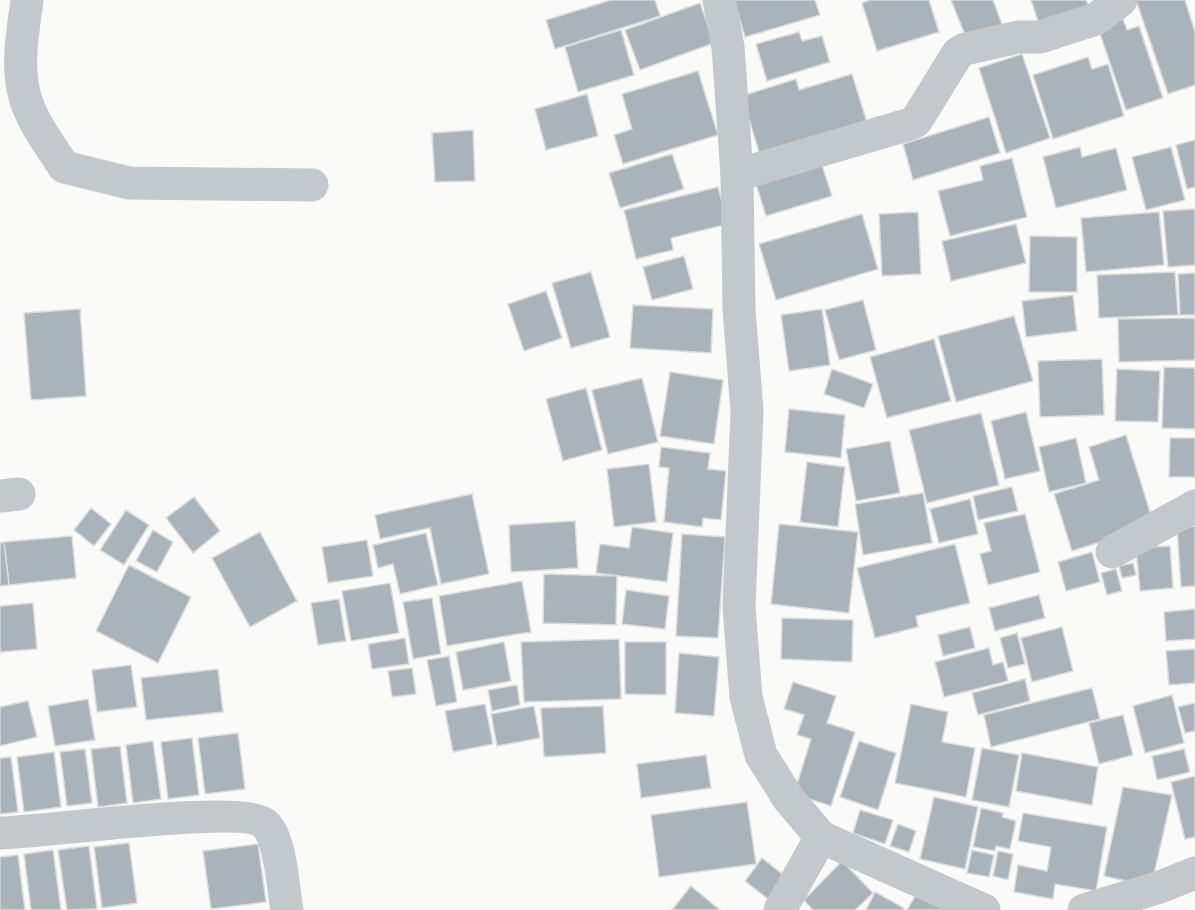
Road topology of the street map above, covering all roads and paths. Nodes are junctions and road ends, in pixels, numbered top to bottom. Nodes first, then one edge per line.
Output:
1 (27, 0) edge
2 (719, 0) edge
3 (1121, 0) edge
4 (737, 175) junction
5 (312, 185) dead end
6 (1195, 506) edge
7 (1112, 552) dead end
8 (0, 833) edge
9 (821, 837) junction
10 (1195, 873) edge
11 (287, 910) edge
12 (780, 910) edge
13 (984, 910) edge
14 (1084, 910) edge

1 - 5 street
2 - 4 street
3 - 4 street
4 - 9 street
6 - 7 street
8 - 11 street
9 - 12 street
9 - 13 street
10 - 14 street

